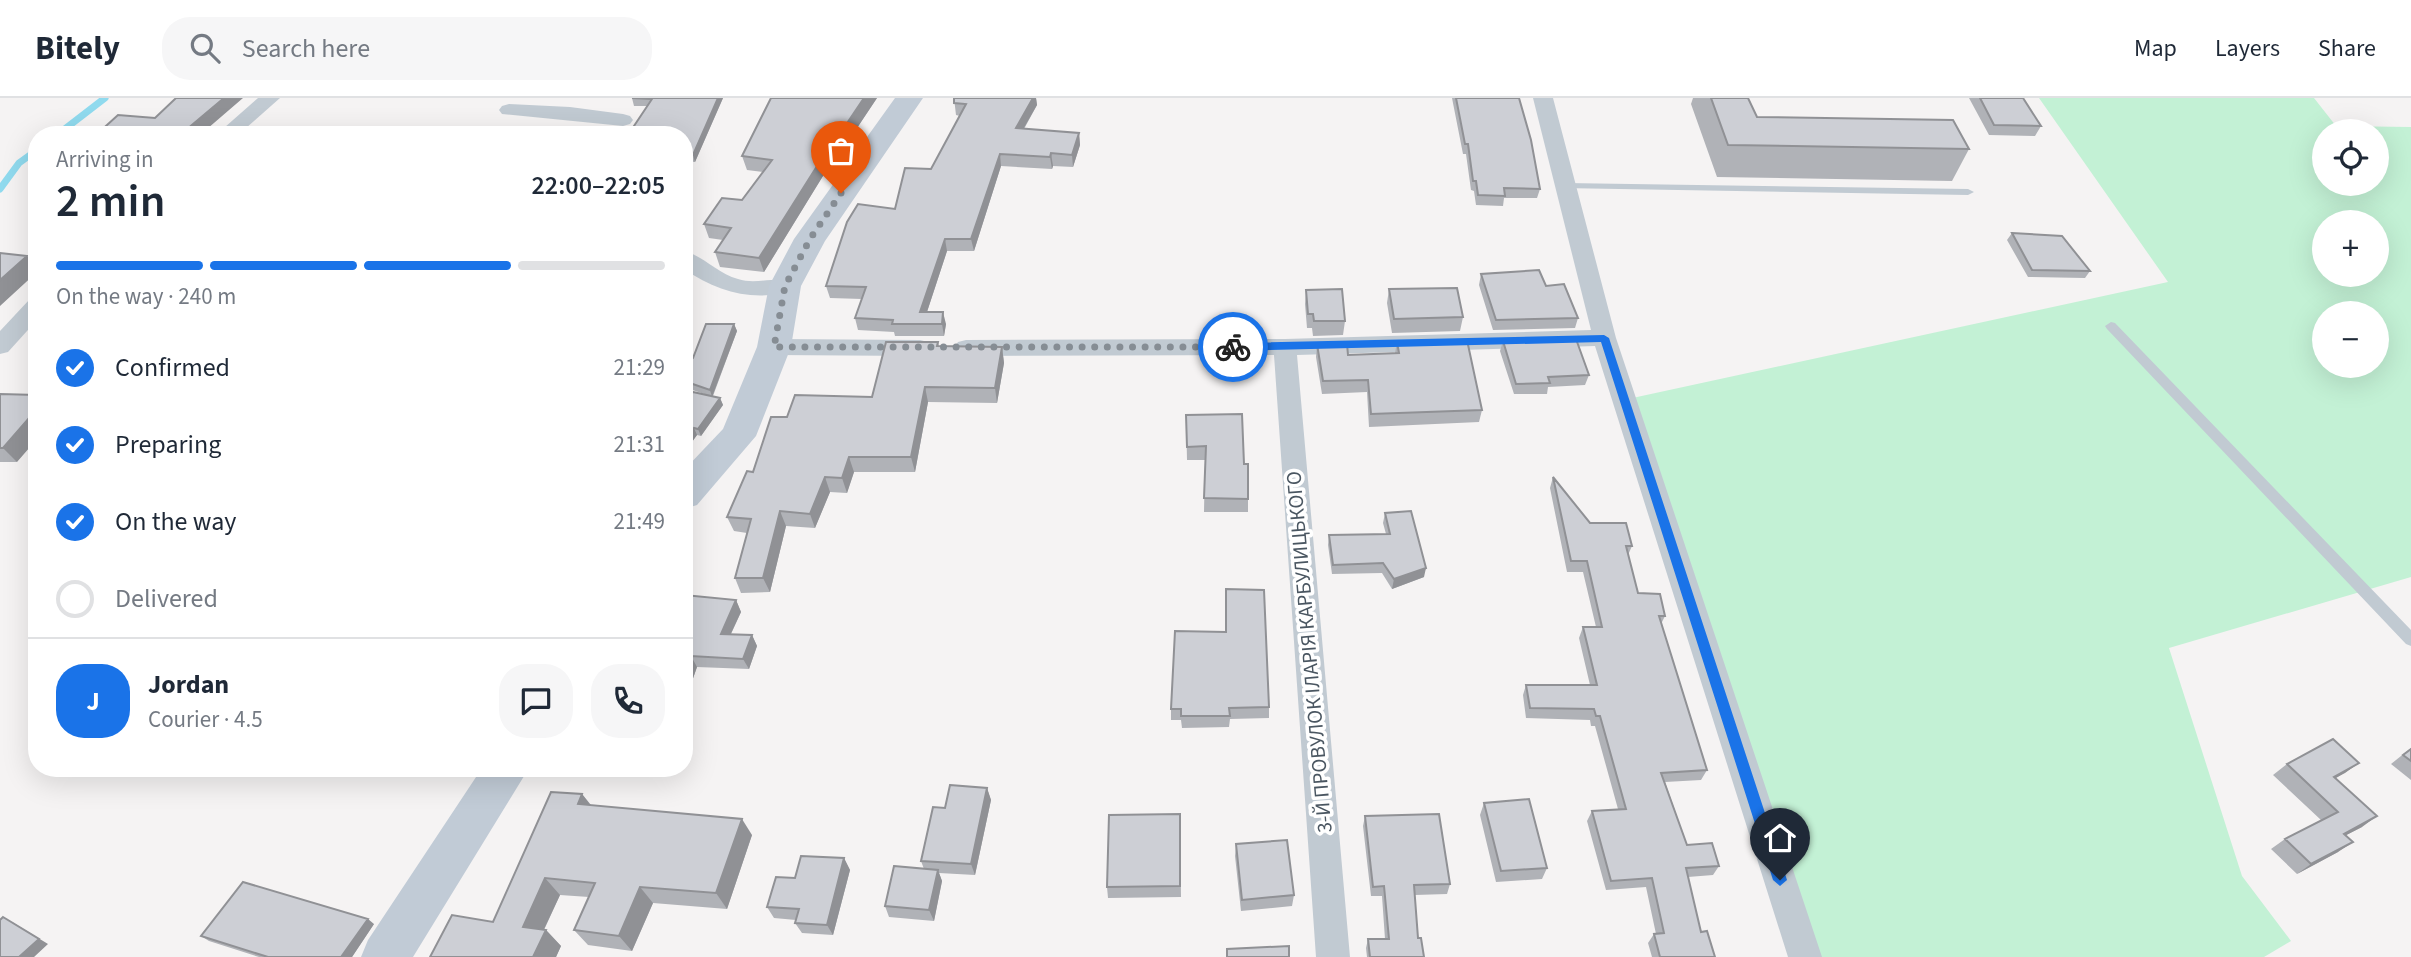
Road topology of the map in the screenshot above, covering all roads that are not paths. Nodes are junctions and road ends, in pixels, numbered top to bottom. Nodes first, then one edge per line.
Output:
1 (270, 98) edge
2 (909, 98) edge
3 (1543, 98) edge
4 (504, 104) edge
5 (623, 120) dead end
6 (237, 126) edge
7 (519, 126) edge
8 (1565, 186) junction
9 (1968, 192) dead end
10 (693, 264) edge
11 (785, 286) junction
12 (28, 315) edge
13 (2111, 326) dead end
14 (1604, 338) junction
15 (0, 346) edge
16 (774, 347) junction
17 (1285, 347) junction
18 (693, 485) edge
19 (2411, 640) edge
20 (500, 777) edge
21 (385, 957) edge
22 (1333, 957) edge
23 (1805, 957) edge

1 - 6 street
2 - 11 main road
3 - 8 street
4 - 5 street
4 - 7 street
8 - 9 lane
8 - 14 street
10 - 11 street
11 - 16 main road
12 - 15 street
13 - 19 lane
14 - 17 street
14 - 23 street
16 - 17 street
16 - 18 main road
17 - 22 street, 3-Й ПРОВУЛОК ІЛАРІЯ КАРБУЛИЦЬКОГО
20 - 21 main road

